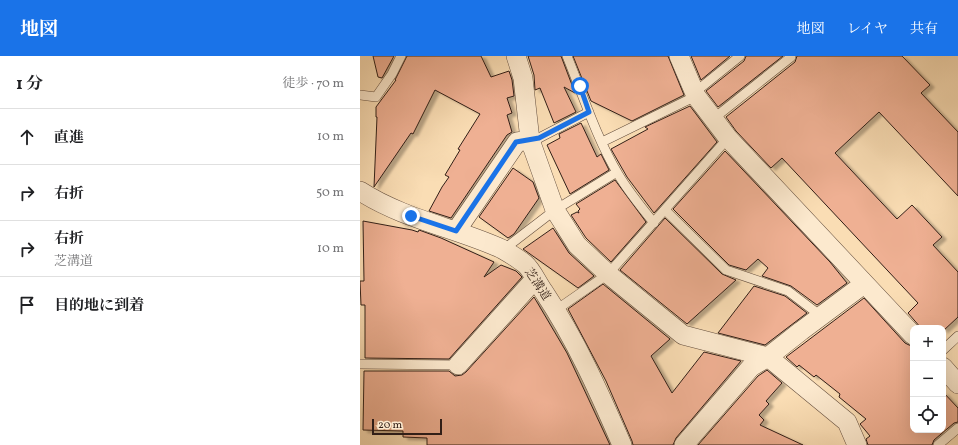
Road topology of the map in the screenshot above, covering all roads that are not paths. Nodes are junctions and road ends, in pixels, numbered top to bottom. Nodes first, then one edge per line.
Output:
1 (402, 56) edge
2 (516, 56) edge
3 (566, 56) edge
4 (679, 56) edge
5 (740, 56) edge
6 (791, 57) edge
7 (695, 94) junction
8 (360, 95) edge
9 (589, 112) junction
10 (713, 118) junction
11 (728, 138) junction
12 (530, 140) junction
13 (602, 142) junction
14 (617, 172) junction
15 (360, 191) edge
16 (555, 210) junction
17 (665, 210) junction
18 (654, 223) junction
19 (456, 231) junction
20 (503, 250) junction
21 (608, 274) junction
22 (535, 279) junction
23 (864, 284) junction
24 (556, 310) junction
25 (821, 316) junction
26 (910, 332) edge
27 (958, 336) edge
28 (946, 347) edge
29 (768, 357) junction
30 (360, 364) edge
31 (458, 365) joint
32 (946, 370) edge
33 (958, 384) edge
34 (958, 428) edge
35 (622, 445) edge
36 (684, 445) edge
37 (857, 445) edge
38 (938, 445) edge

1 - 8 lane
2 - 12 street
3 - 9 lane
4 - 7 street
5 - 7 lane
6 - 10 lane
7 - 10 street
7 - 13 lane
9 - 12 lane
9 - 13 lane
10 - 11 street
11 - 17 lane
11 - 23 street
12 - 16 street
12 - 19 street
13 - 14 lane
14 - 16 lane
14 - 18 lane
15 - 19 street, 芝溝道
16 - 20 lane
16 - 21 street
17 - 18 lane
17 - 25 lane
18 - 21 lane
19 - 20 street, 芝溝道
20 - 22 street, 芝溝道
21 - 24 lane
21 - 29 street
22 - 24 street, 芝溝道
22 - 31 street
23 - 25 street
23 - 26 street
24 - 35 street, 芝溝道
25 - 29 street
27 - 28 lane
29 - 36 street
29 - 37 street
30 - 31 lane
32 - 33 street
34 - 38 lane

